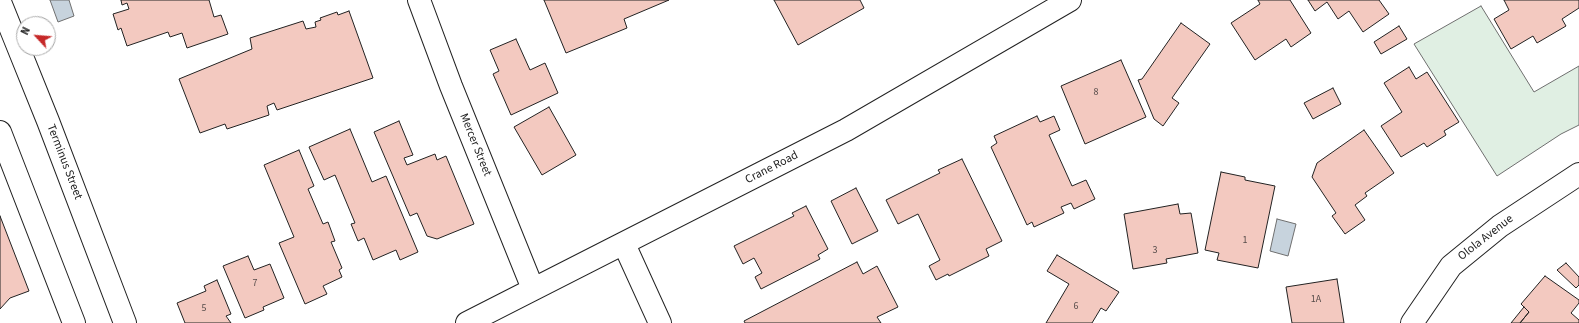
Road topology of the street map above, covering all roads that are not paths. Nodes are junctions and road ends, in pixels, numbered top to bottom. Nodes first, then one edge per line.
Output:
1 (419, 0) edge
2 (0, 2) edge
3 (1062, 2) edge
4 (0, 132) edge
5 (1579, 174) edge
6 (624, 244) junction
7 (533, 289) junction
8 (74, 323) edge
9 (126, 323) edge
10 (467, 323) edge
11 (660, 323) edge
12 (1412, 323) edge

1 - 7 street, Mercer Street
2 - 9 street, Terminus Street
3 - 6 street, Crane Road
4 - 8 street
5 - 12 street, Olola Avenue
6 - 7 street, Crane Road
6 - 11 street
7 - 10 street, Crane Road

